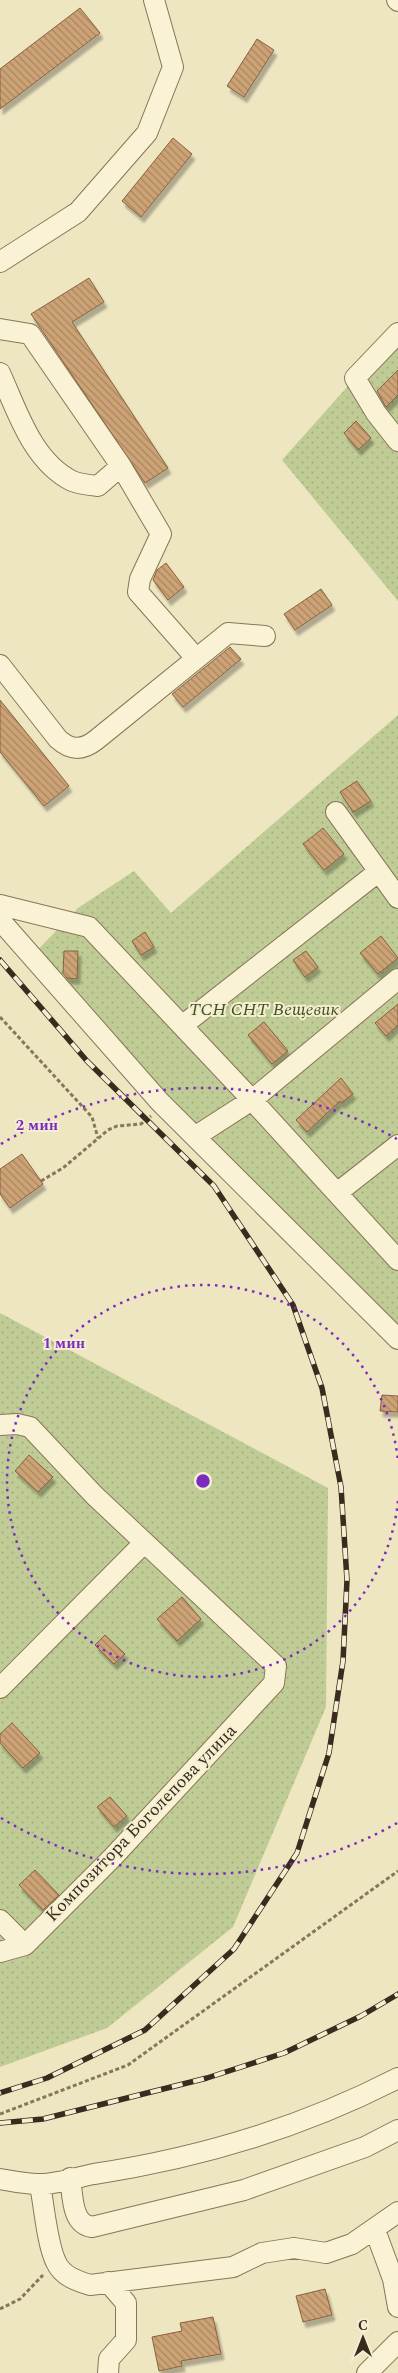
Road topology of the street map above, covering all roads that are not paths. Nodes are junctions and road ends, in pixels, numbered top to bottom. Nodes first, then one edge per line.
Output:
1 (154, 0) edge
2 (0, 262) edge
3 (0, 329) edge
4 (398, 333) edge
5 (0, 373) edge
6 (398, 441) edge
7 (121, 466) junction
8 (265, 636) dead end
9 (195, 658) junction
10 (0, 665) edge
11 (336, 812) dead end
12 (378, 872) junction
13 (398, 898) edge
14 (0, 905) edge
15 (0, 920) edge
16 (398, 980) edge
17 (182, 1025) junction
18 (252, 1100) junction
19 (196, 1136) junction
20 (398, 1145) edge
21 (337, 1193) junction
22 (398, 1260) edge
23 (398, 1339) edge
24 (4, 1429) edge
25 (144, 1542) junction
26 (0, 1688) edge
27 (0, 1920) edge
28 (24, 1945) junction
29 (0, 1952) edge
30 (398, 2078) edge
31 (398, 2130) edge
32 (70, 2178) junction
33 (0, 2179) edge
34 (40, 2184) junction
35 (398, 2212) edge
36 (375, 2230) junction
37 (108, 2282) junction
38 (398, 2306) edge
39 (398, 2342) edge
40 (108, 2373) edge
41 (367, 2373) edge

1 - 2 street
3 - 7 street
4 - 6 street
5 - 7 street
7 - 9 street
8 - 9 street
9 - 10 street
11 - 12 street
12 - 13 street
12 - 17 street
14 - 17 street
15 - 19 street
16 - 18 street
17 - 18 street
18 - 19 street
18 - 21 street
19 - 23 street
20 - 21 street
21 - 22 street
24 - 25 street
25 - 26 street
25 - 28 street, Композитора Боголепова улица
27 - 28 street
28 - 29 street, Композитора Боголепова улица
30 - 32 street
31 - 32 street
32 - 34 street
33 - 34 street
34 - 37 street
35 - 36 street
36 - 37 street
36 - 38 street
37 - 40 street
39 - 41 street

